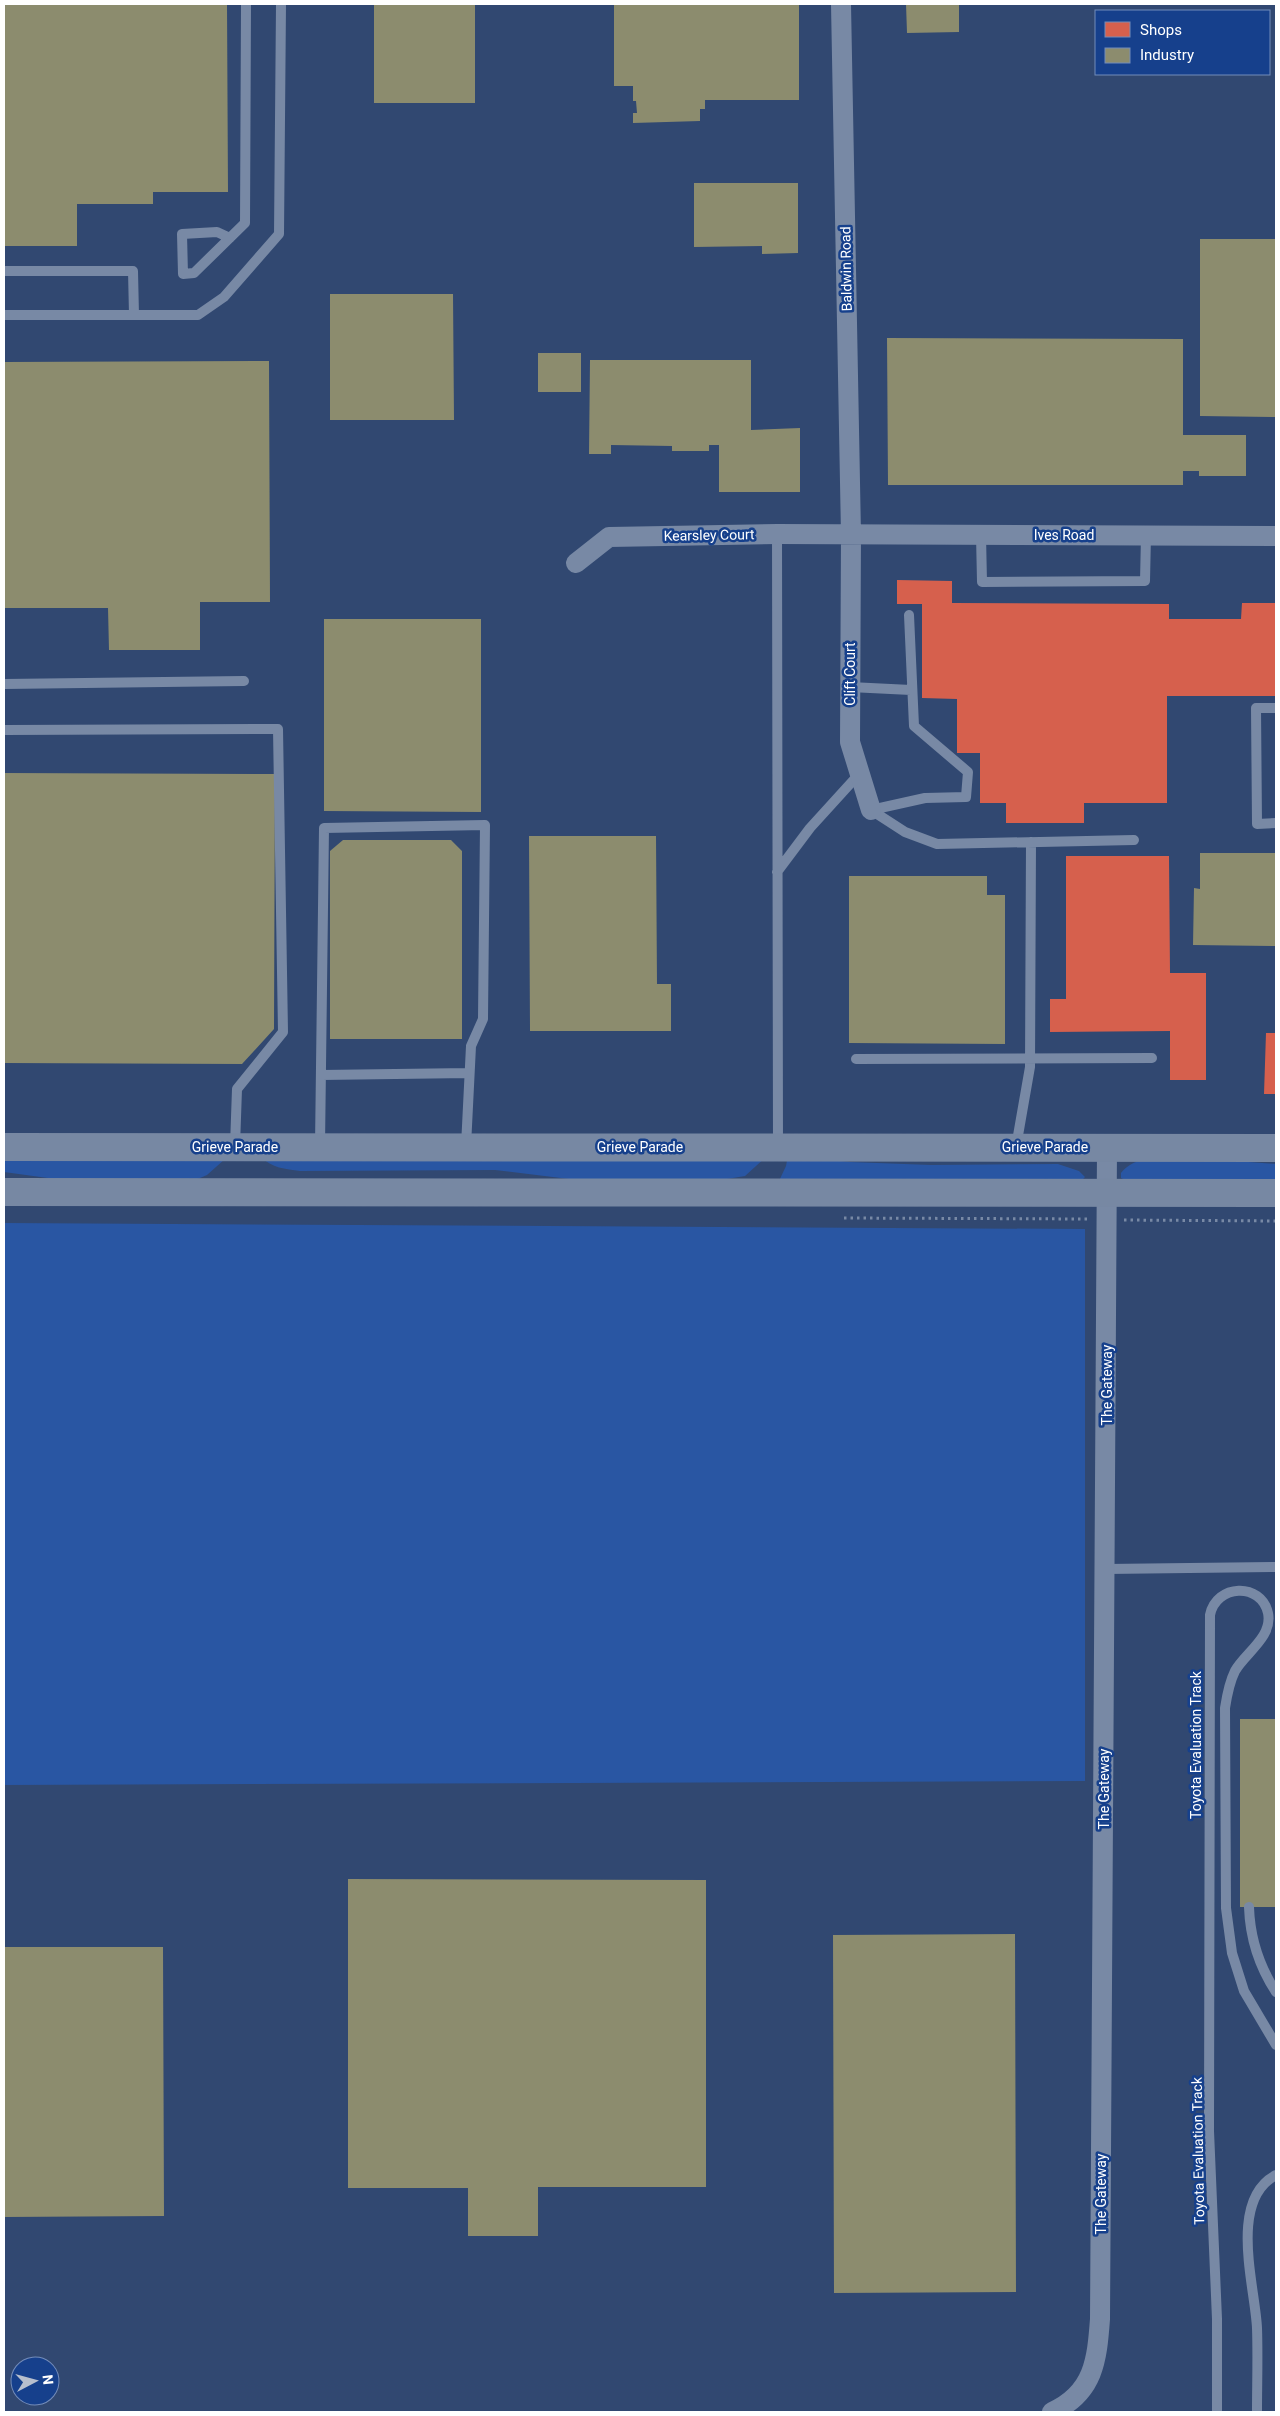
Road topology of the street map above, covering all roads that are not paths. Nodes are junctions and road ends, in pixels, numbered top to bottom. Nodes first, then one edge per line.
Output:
1 (246, 4) edge
2 (280, 4) edge
3 (840, 4) edge
4 (230, 238) junction
5 (4, 272) edge
6 (4, 315) edge
7 (134, 315) junction
8 (777, 534) junction
9 (851, 535) junction
10 (981, 535) junction
11 (1146, 536) junction
12 (1276, 536) edge
13 (576, 563) dead end
14 (909, 615) dead end
15 (244, 681) dead end
16 (4, 684) edge
17 (850, 687) junction
18 (911, 690) junction
19 (1276, 708) edge
20 (4, 730) edge
21 (860, 773) junction
22 (871, 810) junction
23 (1276, 823) edge
24 (1134, 840) dead end
25 (1031, 842) junction
26 (777, 872) junction
27 (1030, 1058) junction
28 (1152, 1058) dead end
29 (856, 1059) dead end
30 (469, 1073) junction
31 (321, 1075) junction
32 (4, 1146) edge
33 (320, 1146) junction
34 (235, 1147) junction
35 (466, 1147) junction
36 (778, 1147) junction
37 (1016, 1148) junction
38 (1107, 1148) junction
39 (1276, 1148) edge
40 (4, 1192) edge
41 (1276, 1192) edge
42 (1108, 1207) junction
43 (1276, 1567) edge
44 (1106, 1569) junction
45 (1249, 1907) dead end
46 (1276, 1992) edge
47 (1276, 2045) edge
48 (1276, 2175) edge
49 (1052, 2412) edge
50 (1217, 2412) edge
51 (1257, 2412) edge

1 - 4 lane
2 - 7 lane
3 - 9 street, Baldwin Road
4 - 4 lane
5 - 7 lane
6 - 7 lane
8 - 9 street, Kearsley Court
8 - 13 street, Kearsley Court
8 - 26 lane
9 - 10 street, Ives Road
9 - 17 street, Clift Court
10 - 11 street, Ives Road
10 - 11 lane
11 - 12 street, Ives Road
14 - 18 lane
15 - 16 lane
17 - 18 lane
17 - 21 street, Clift Court
18 - 22 lane
19 - 23 lane
20 - 34 lane
21 - 22 street, Clift Court
21 - 26 lane
22 - 25 lane
24 - 25 lane
25 - 27 lane
26 - 36 lane
27 - 28 lane
27 - 29 lane
27 - 37 lane
30 - 31 lane
30 - 31 lane
30 - 35 lane
31 - 33 lane
32 - 34 main road, Grieve Parade
33 - 34 main road, Grieve Parade
33 - 35 main road, Grieve Parade
35 - 36 main road, Grieve Parade
36 - 37 main road, Grieve Parade
37 - 38 main road, Grieve Parade
38 - 39 main road, Grieve Parade
38 - 42 street, The Gateway
40 - 42 main road
41 - 42 main road
42 - 44 street, The Gateway
43 - 44 lane
44 - 49 street, The Gateway
45 - 46 lane
47 - 50 lane, Toyota Evaluation Track
48 - 51 lane

